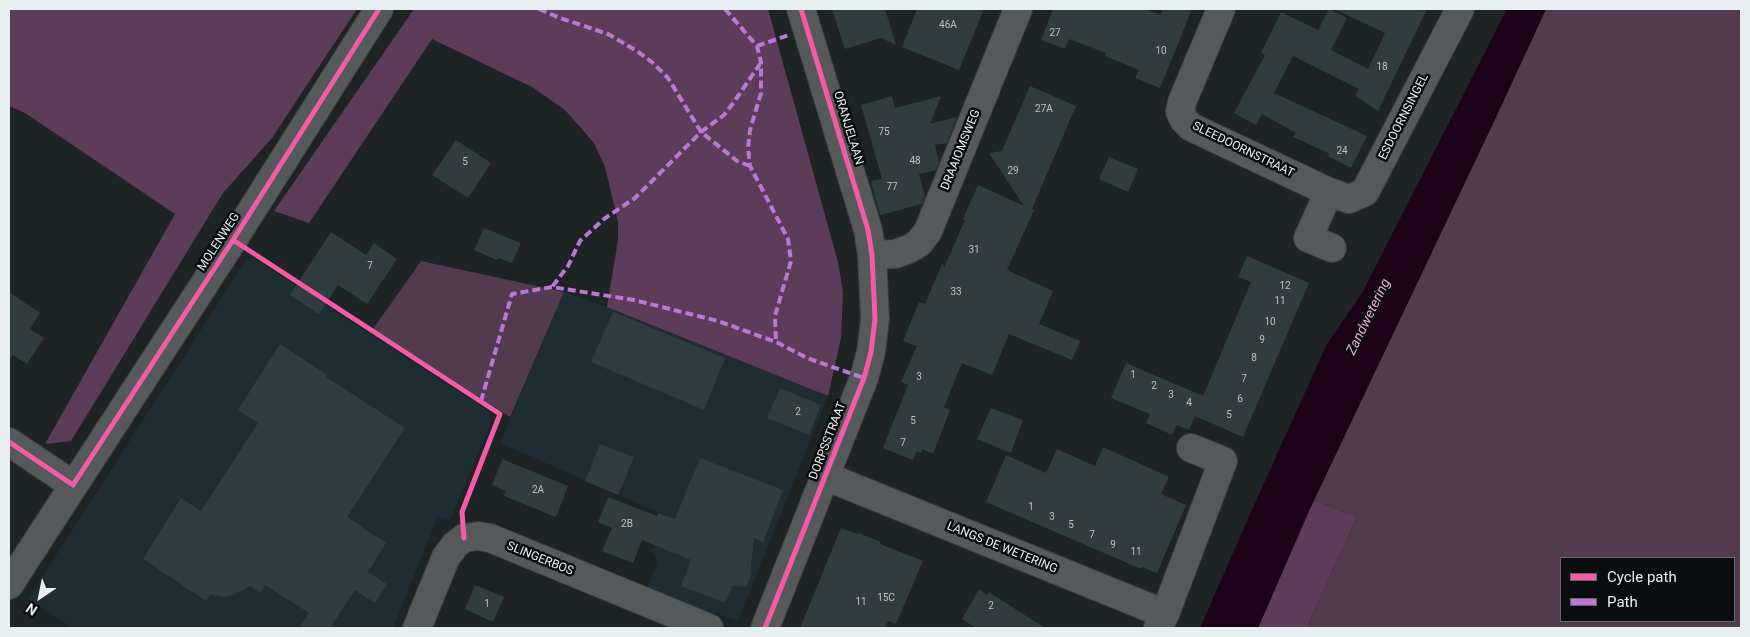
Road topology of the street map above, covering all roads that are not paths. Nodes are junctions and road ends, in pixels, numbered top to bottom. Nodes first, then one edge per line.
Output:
1 (379, 9) edge
2 (801, 9) edge
3 (1018, 9) edge
4 (1220, 9) edge
5 (1460, 9) edge
6 (1329, 192) junction
7 (1332, 248) dead end
8 (872, 254) junction
9 (9, 442) edge
10 (1191, 448) dead end
11 (825, 476) junction
12 (73, 485) junction
13 (9, 585) edge
14 (1161, 621) edge
15 (417, 628) edge
16 (709, 628) edge
17 (765, 628) edge

1 - 12 street, MOLENWEG
2 - 8 street, ORANJELAAN
3 - 8 street, DRAAIOMSWEG
4 - 6 street, SLEEDOORNSTRAAT
5 - 6 street, ESDOORNSINGEL
6 - 7 street
8 - 11 street, DORPSSTRAAT
9 - 12 street
10 - 14 street
11 - 14 street, LANGS DE WETERING
11 - 17 street, DORPSSTRAAT
12 - 13 street, MOLENWEG
15 - 16 street, SLINGERBOS

